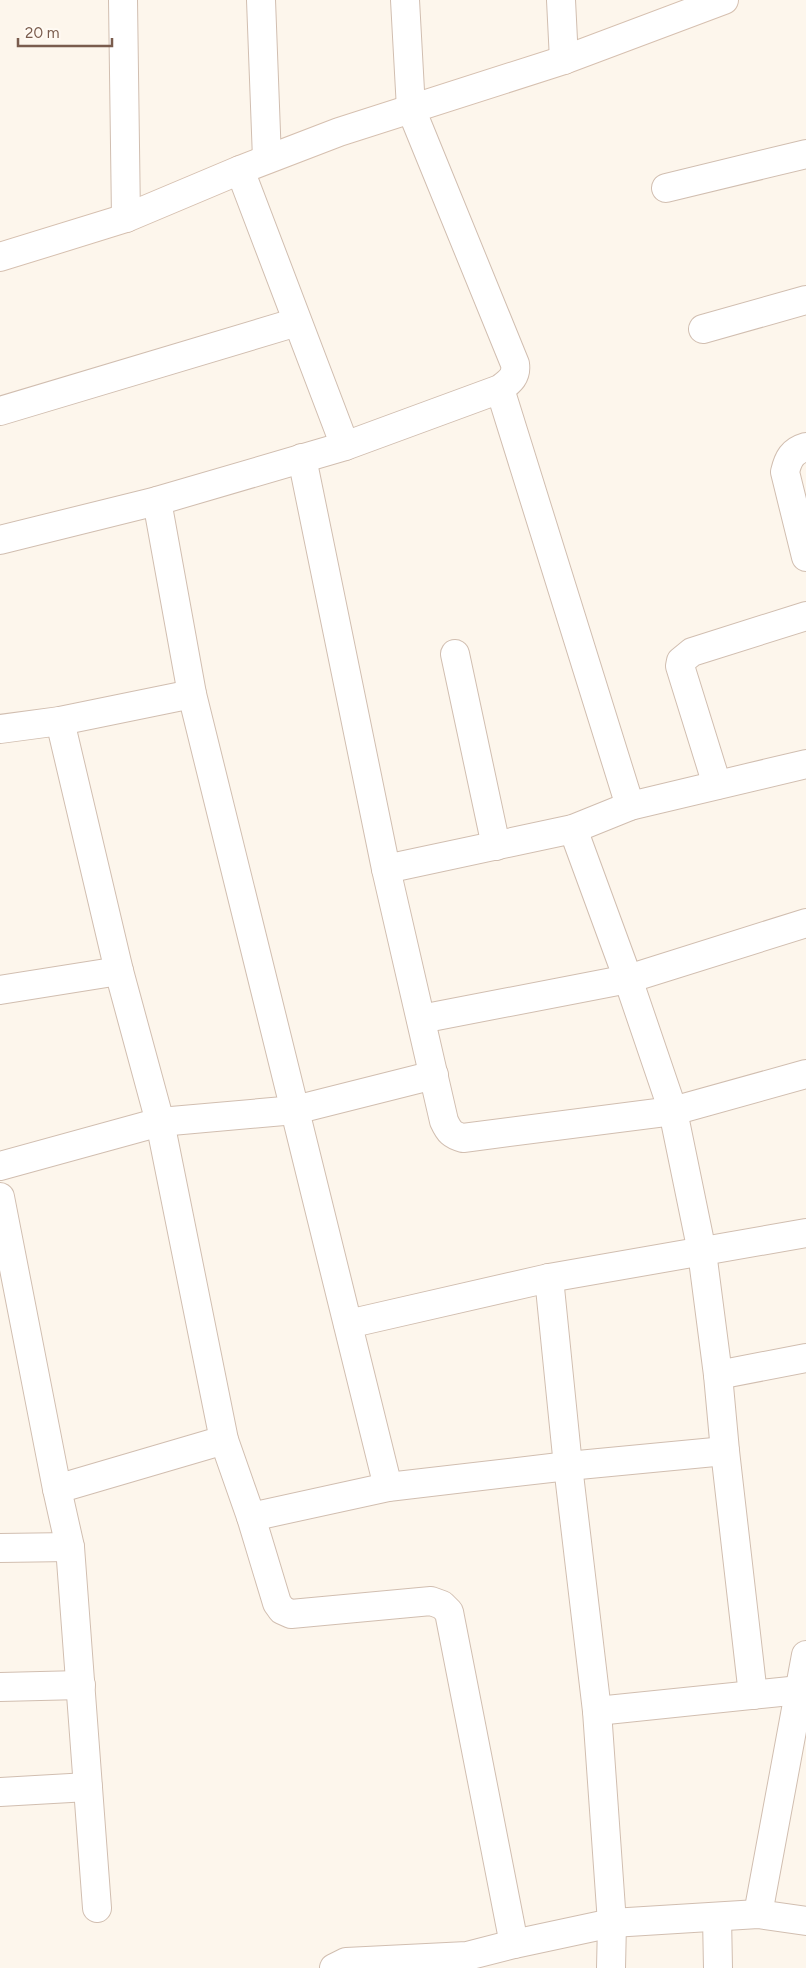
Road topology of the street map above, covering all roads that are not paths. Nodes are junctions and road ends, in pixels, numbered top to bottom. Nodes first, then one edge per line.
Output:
1 (123, 0) edge
2 (261, 0) edge
3 (405, 0) edge
4 (560, 0) edge
5 (724, 0) edge
6 (564, 60) junction
7 (412, 109) junction
8 (806, 154) edge
9 (267, 159) junction
10 (240, 170) junction
11 (666, 188) dead end
12 (126, 218) junction
13 (0, 257) edge
14 (806, 300) edge
15 (296, 322) junction
16 (703, 329) dead end
17 (500, 389) junction
18 (0, 411) edge
19 (345, 446) junction
20 (806, 447) edge
21 (302, 458) junction
22 (157, 501) junction
23 (0, 540) edge
24 (806, 557) edge
25 (806, 616) edge
26 (455, 654) dead end
27 (192, 694) junction
28 (60, 721) junction
29 (0, 729) edge
30 (806, 764) edge
31 (717, 785) junction
32 (630, 806) junction
33 (573, 829) junction
34 (496, 846) junction
35 (386, 869) junction
36 (806, 923) edge
37 (119, 971) junction
38 (628, 979) junction
39 (0, 990) edge
40 (421, 1019) junction
41 (806, 1074) edge
42 (434, 1075) junction
43 (295, 1110) junction
44 (672, 1111) junction
45 (160, 1122) junction
46 (0, 1166) edge
47 (0, 1197) edge
48 (806, 1233) edge
49 (702, 1252) junction
50 (550, 1278) junction
51 (348, 1324) junction
52 (806, 1358) edge
53 (718, 1375) junction
54 (224, 1440) junction
55 (725, 1451) junction
56 (568, 1466) junction
57 (388, 1487) junction
58 (57, 1489) junction
59 (251, 1517) junction
60 (70, 1547) junction
61 (0, 1548) edge
62 (806, 1655) edge
63 (81, 1685) junction
64 (0, 1687) edge
65 (800, 1690) junction
66 (753, 1695) junction
67 (597, 1711) junction
68 (88, 1788) junction
69 (0, 1792) edge
70 (97, 1908) dead end
71 (758, 1914) junction
72 (716, 1917) junction
73 (806, 1921) edge
74 (612, 1923) junction
75 (514, 1944) junction
76 (467, 1962) edge
77 (334, 1968) edge
78 (611, 1968) edge
79 (718, 1968) edge

1 - 12 street
2 - 9 street
3 - 7 street
4 - 6 street
5 - 6 street
6 - 7 street
7 - 9 street
7 - 17 street
8 - 11 street
9 - 10 street
10 - 12 street
10 - 15 street
12 - 13 street
14 - 16 street
15 - 18 street
15 - 19 street
17 - 19 street
17 - 32 street
19 - 21 street
20 - 24 street
21 - 22 street
21 - 35 street
22 - 23 street
22 - 27 street
25 - 31 street
26 - 34 street
27 - 28 street
27 - 43 street
28 - 29 street
28 - 37 street
30 - 31 street
31 - 32 street
32 - 33 street
33 - 34 street
33 - 38 street
34 - 35 street
35 - 40 street
36 - 38 street
37 - 39 street
37 - 45 street
38 - 40 street
38 - 44 street
40 - 42 street
41 - 44 street
42 - 43 street
42 - 44 street
43 - 45 street
43 - 51 street
44 - 49 street
45 - 46 street
45 - 54 street
47 - 58 street
48 - 49 street
49 - 50 street
49 - 53 street
50 - 51 street
50 - 56 street
51 - 57 street
52 - 53 street
53 - 55 street
54 - 58 street
54 - 59 street
55 - 56 street
55 - 66 street
56 - 57 street
56 - 67 street
57 - 59 street
58 - 60 street
59 - 75 street
60 - 61 street
60 - 63 street
62 - 65 street
63 - 64 street
63 - 68 street
65 - 66 street
65 - 71 street
66 - 67 street
67 - 74 street
68 - 69 street
68 - 70 street
71 - 72 street
71 - 73 street
72 - 74 street
72 - 79 street
74 - 75 street
74 - 78 street
75 - 76 street
76 - 77 street

